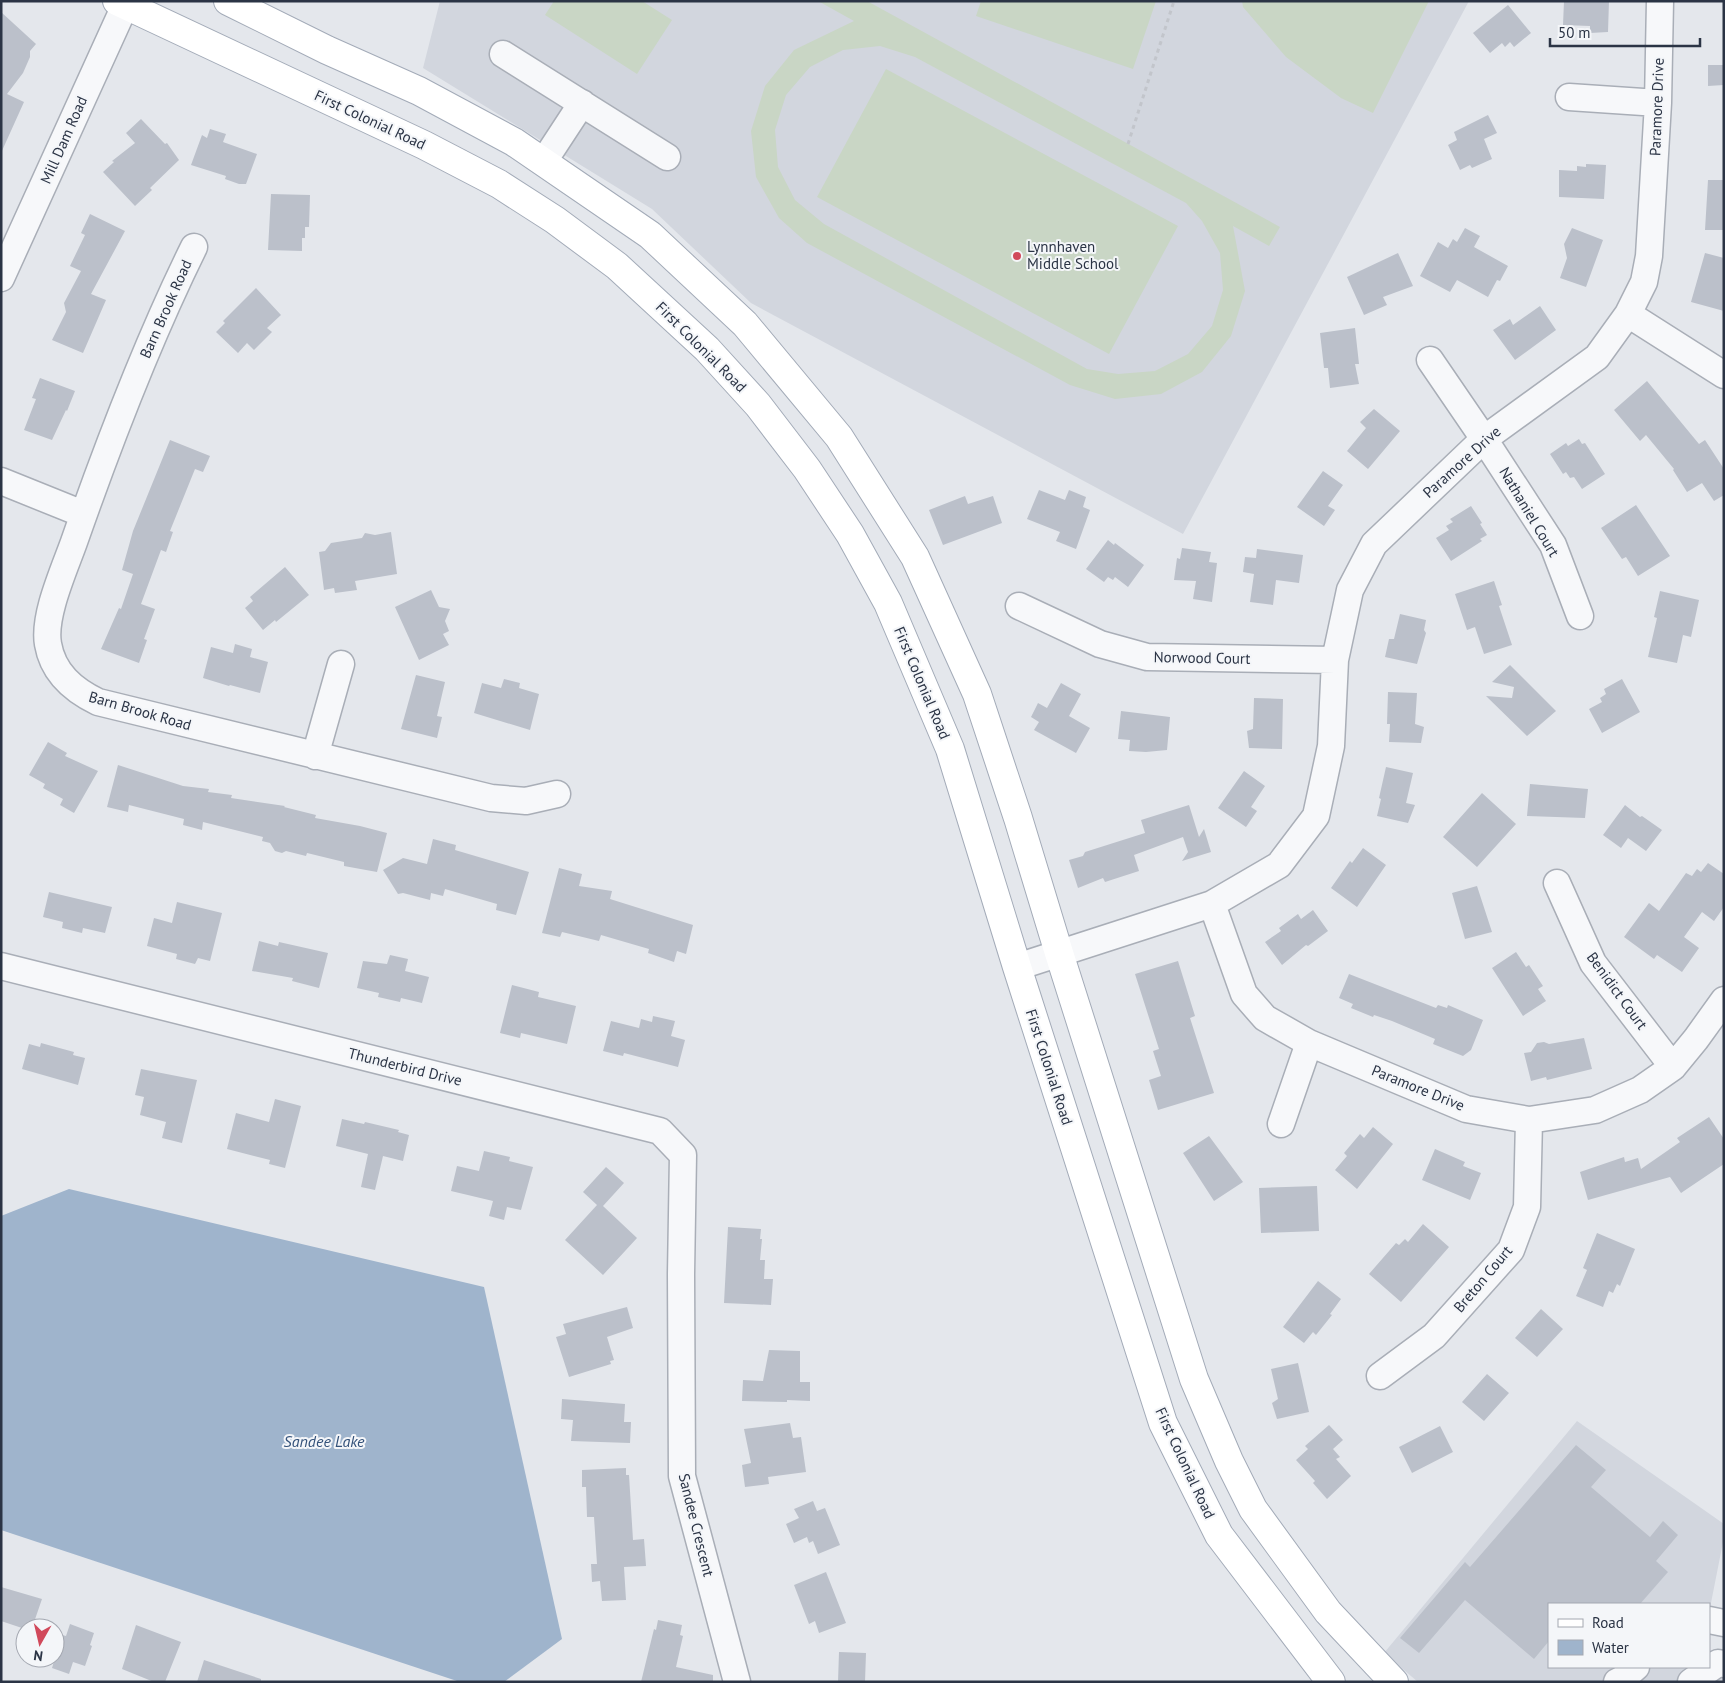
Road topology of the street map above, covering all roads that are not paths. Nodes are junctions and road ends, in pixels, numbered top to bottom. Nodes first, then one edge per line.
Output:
1 (228, 1) edge
2 (1660, 1) edge
3 (123, 3) edge
4 (503, 54) dead end
5 (1569, 98) dead end
6 (582, 103) junction
7 (1658, 103) junction
8 (667, 157) dead end
9 (544, 161) junction
10 (194, 247) dead end
11 (1, 278) edge
12 (1628, 314) junction
13 (1430, 360) dead end
14 (1724, 375) edge
15 (1484, 439) junction
16 (1, 481) edge
17 (83, 514) junction
18 (1019, 606) dead end
19 (1580, 616) dead end
20 (1335, 660) junction
21 (341, 664) dead end
22 (315, 756) junction
23 (557, 794) dead end
24 (1556, 883) dead end
25 (1212, 904) junction
26 (1059, 953) junction
27 (1, 966) edge
28 (1017, 967) junction
29 (1724, 1000) edge
30 (1309, 1043) junction
31 (1673, 1067) junction
32 (1529, 1120) junction
33 (1281, 1124) dead end
34 (681, 1274) joint
35 (1380, 1376) dead end
36 (1710, 1620) edge
37 (1724, 1623) edge
38 (1724, 1664) edge
39 (1635, 1668) edge
40 (1710, 1668) edge
41 (1710, 1668) edge
42 (738, 1682) edge
43 (1332, 1682) edge
44 (1394, 1682) edge
45 (1616, 1682) edge
46 (1691, 1682) edge

1 - 9 main road
2 - 7 street, Paramore Drive
3 - 11 street, Mill Dam Road
3 - 28 main road, First Colonial Road
4 - 6 street
5 - 7 street
6 - 8 street
6 - 9 street
7 - 12 street, Paramore Drive
9 - 26 main road
10 - 17 street, Barn Brook Road
12 - 14 street
12 - 15 street, Paramore Drive
13 - 15 street, Nathaniel Court
15 - 19 street, Nathaniel Court
15 - 20 street, Paramore Drive
16 - 17 street
17 - 22 street, Barn Brook Road
18 - 20 street, Norwood Court
20 - 25 street, Paramore Drive
21 - 22 street
22 - 23 street, Barn Brook Road
24 - 31 street, Benidict Court
25 - 26 street, Paramore Drive
25 - 30 street, Paramore Drive
26 - 28 street, Paramore Drive
26 - 44 main road
27 - 34 street, Thunderbird Drive
28 - 43 main road, First Colonial Road
29 - 31 street, Paramore Drive
30 - 32 street, Paramore Drive
30 - 33 street
31 - 32 street, Paramore Drive
32 - 35 street, Breton Court
34 - 42 street, Sandee Crescent
36 - 37 street
38 - 40 street
39 - 45 street
41 - 46 street

